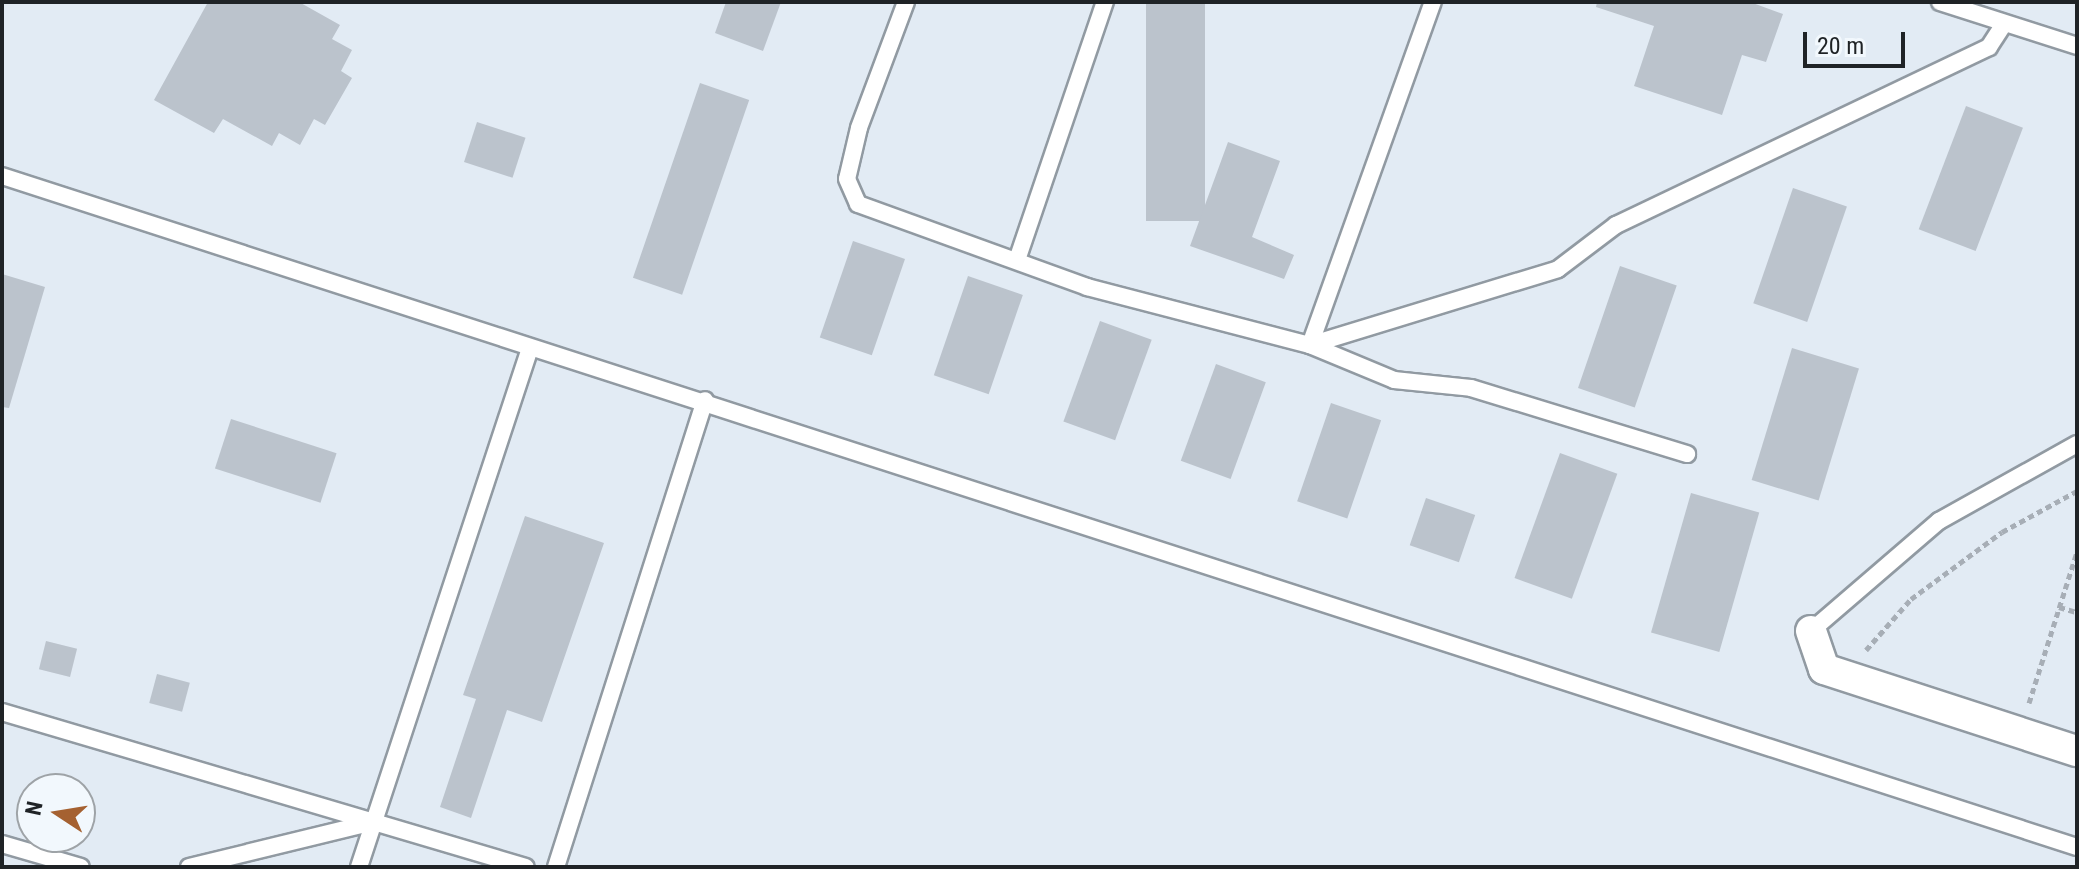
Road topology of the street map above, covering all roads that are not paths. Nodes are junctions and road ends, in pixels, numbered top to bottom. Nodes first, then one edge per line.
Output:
1 (906, 2) edge
2 (1105, 2) edge
3 (1433, 2) edge
4 (1940, 2) edge
5 (2004, 24) junction
6 (2077, 46) edge
7 (2, 176) edge
8 (1017, 260) junction
9 (1310, 345) junction
10 (530, 348) junction
11 (705, 400) junction
12 (2077, 444) edge
13 (1687, 454) dead end
14 (1811, 631) joint
15 (2, 712) edge
16 (2077, 751) edge
17 (374, 822) junction
18 (2, 844) edge
19 (2077, 847) edge
20 (81, 867) edge
21 (189, 867) edge
22 (359, 867) edge
23 (526, 867) edge
24 (556, 867) edge

1 - 8 lane
2 - 8 lane
3 - 9 lane
4 - 5 lane
5 - 6 lane
5 - 9 lane
7 - 10 lane
8 - 9 lane
9 - 13 lane
10 - 11 lane
10 - 17 lane
11 - 19 lane
11 - 24 lane
12 - 14 lane
14 - 16 street
15 - 17 lane
17 - 21 lane
17 - 22 lane
17 - 23 lane
18 - 20 lane

